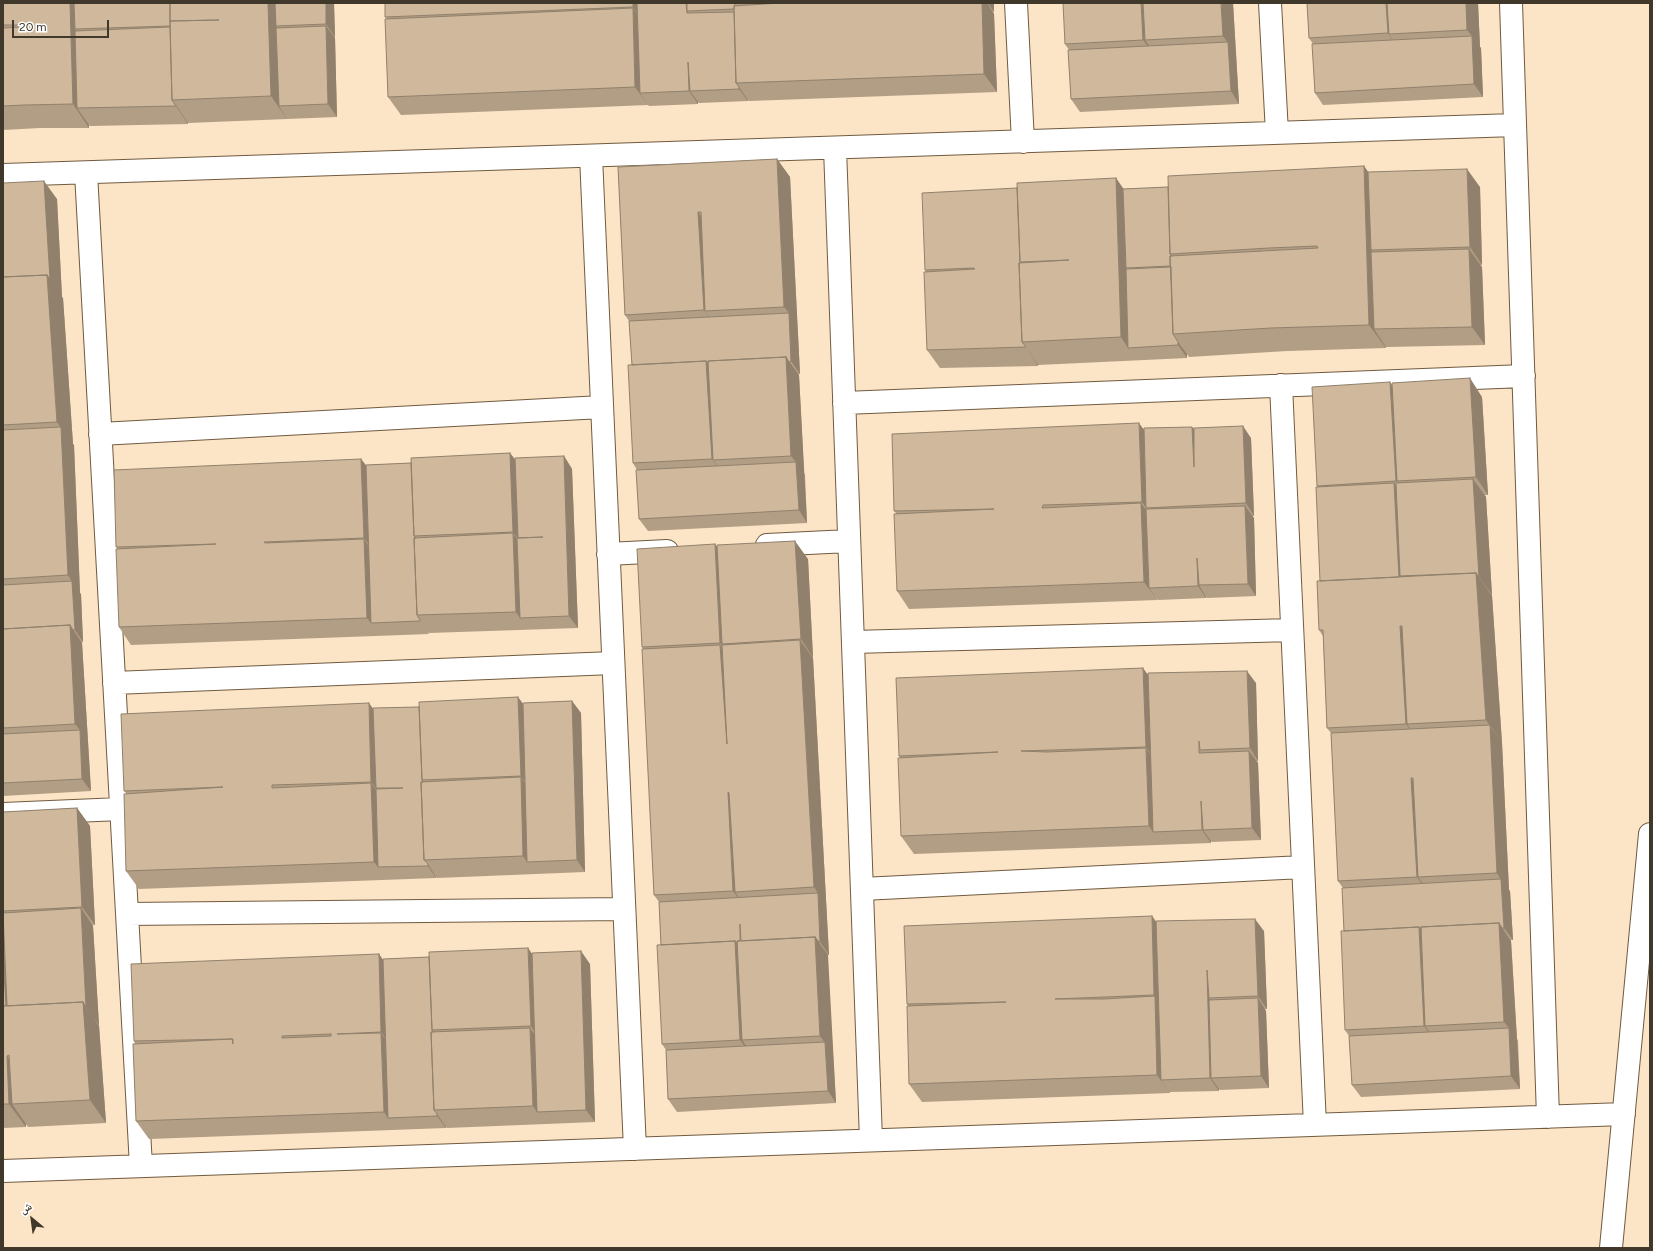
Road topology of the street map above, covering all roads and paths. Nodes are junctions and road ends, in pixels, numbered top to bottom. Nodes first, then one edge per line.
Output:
1 (1016, 3) edge
2 (1270, 3) edge
3 (1511, 3) edge
4 (1515, 125) junction
5 (1277, 133) junction
6 (1023, 142) junction
7 (835, 148) junction
8 (591, 156) junction
9 (86, 173) junction
10 (3, 176) edge
11 (1524, 376) junction
12 (1281, 385) junction
13 (844, 403) junction
14 (602, 407) junction
15 (100, 434) junction
16 (849, 541) junction
17 (748, 546) edge
18 (686, 550) edge
19 (608, 554) junction
20 (1292, 630) junction
21 (853, 642) junction
22 (613, 663) junction
23 (114, 683) junction
24 (121, 809) junction
25 (3, 814) edge
26 (1650, 834) edge
27 (1303, 867) junction
28 (862, 889) junction
29 (624, 909) junction
30 (127, 914) junction
31 (1624, 1114) junction
32 (1548, 1116) junction
33 (1315, 1125) junction
34 (871, 1140) junction
35 (635, 1149) junction
36 (141, 1166) junction
37 (3, 1171) edge
38 (1611, 1248) edge

1 - 6 street
2 - 5 street
3 - 4 street
4 - 5 street
4 - 11 street
5 - 6 street
6 - 7 street
7 - 8 street
7 - 13 street
8 - 9 street
8 - 14 street
9 - 10 street
9 - 15 street
11 - 12 street
11 - 32 street
12 - 13 street
12 - 20 street
13 - 16 street
14 - 15 street
14 - 19 street
15 - 23 street
16 - 17 street
16 - 21 street
18 - 19 street
19 - 22 street
20 - 21 street
20 - 27 street
21 - 28 street
22 - 23 street
22 - 29 street
23 - 24 street
24 - 25 street
24 - 30 street
26 - 31 street
27 - 28 street
27 - 33 street
28 - 34 street
29 - 30 street
29 - 35 street
30 - 36 street
31 - 32 street
31 - 38 street
32 - 33 street
33 - 34 street
34 - 35 street
35 - 36 street
36 - 37 street

